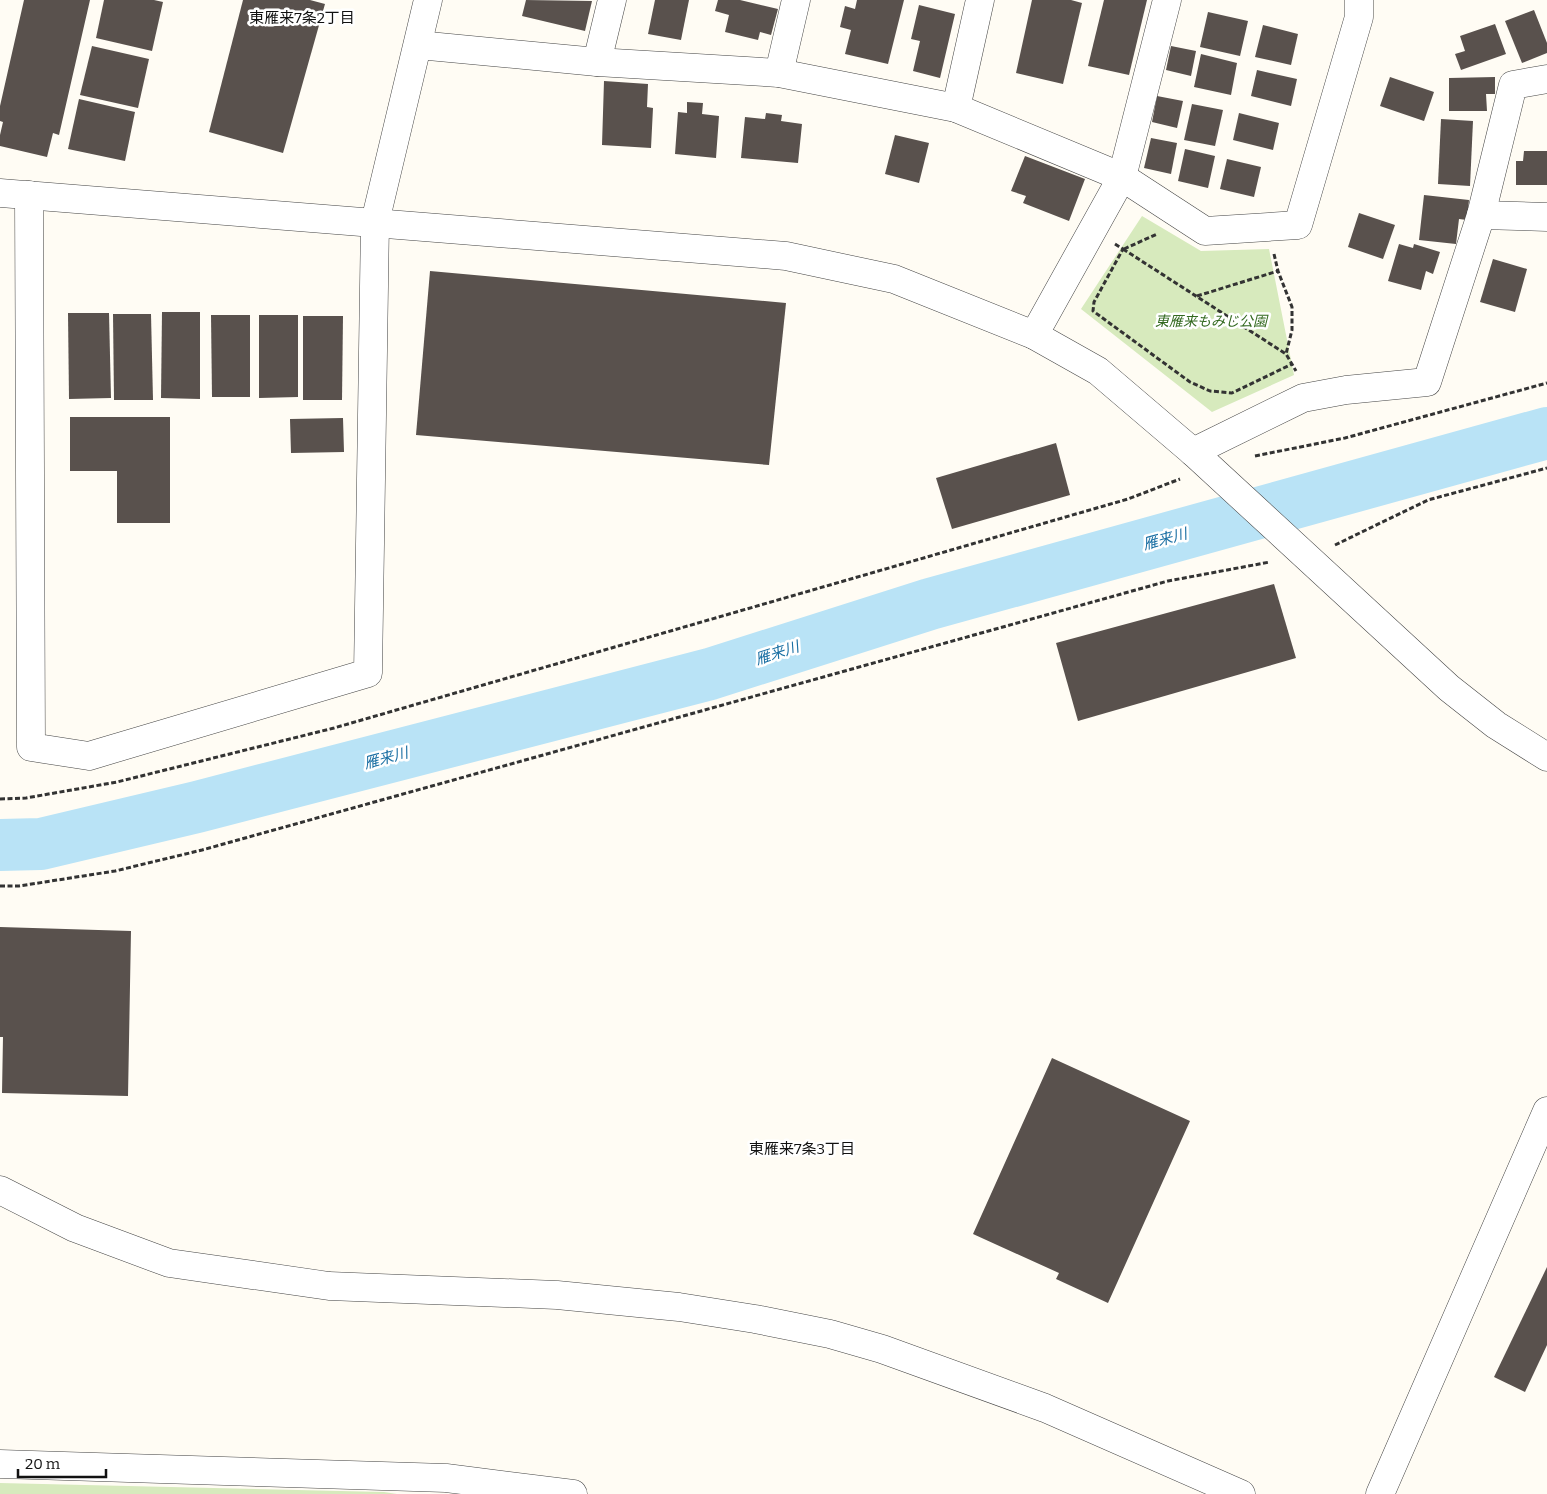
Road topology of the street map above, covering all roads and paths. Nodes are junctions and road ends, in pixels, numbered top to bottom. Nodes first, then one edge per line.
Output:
1 (428, 0) edge
2 (612, 0) edge
3 (796, 0) edge
4 (980, 0) edge
5 (1167, 0) edge
6 (1359, 0) edge
7 (418, 45) junction
8 (597, 62) junction
9 (778, 73) junction
10 (1547, 79) edge
11 (956, 108) junction
12 (1122, 177) junction
13 (0, 193) edge
14 (29, 195) junction
15 (1482, 215) junction
16 (1547, 217) edge
17 (375, 222) junction
18 (1163, 231) dead end
19 (1107, 240) dead end
20 (1123, 249) junction
21 (1274, 253) dead end
22 (1278, 271) junction
23 (1196, 296) junction
24 (1034, 335) junction
25 (1286, 354) junction
26 (1292, 364) junction
27 (1299, 376) dead end
28 (1547, 383) edge
29 (1193, 452) junction
30 (1253, 456) dead end
31 (1547, 468) edge
32 (1184, 477) dead end
33 (1328, 548) dead end
34 (1270, 562) dead end
35 (1547, 758) edge
36 (0, 799) edge
37 (0, 886) edge
38 (1547, 1111) edge
39 (0, 1190) edge
40 (0, 1464) edge
41 (573, 1494) edge
42 (1241, 1494) edge
43 (1380, 1494) edge

1 - 7 street
2 - 8 street
3 - 9 street
4 - 11 street
5 - 12 street
6 - 12 street
7 - 8 street
7 - 17 street
8 - 9 street
9 - 11 street
10 - 15 street
11 - 12 street
12 - 24 street
13 - 14 street
14 - 17 street
14 - 17 street
15 - 16 street
15 - 29 street
17 - 24 street
18 - 20 path
19 - 20 path
20 - 23 path
20 - 26 path
21 - 22 path
22 - 23 path
22 - 25 path
23 - 25 path
24 - 29 street
25 - 26 path
26 - 27 path
28 - 30 path
29 - 35 street
31 - 33 path
32 - 36 path
34 - 37 path
38 - 43 street
39 - 42 street
40 - 41 street

